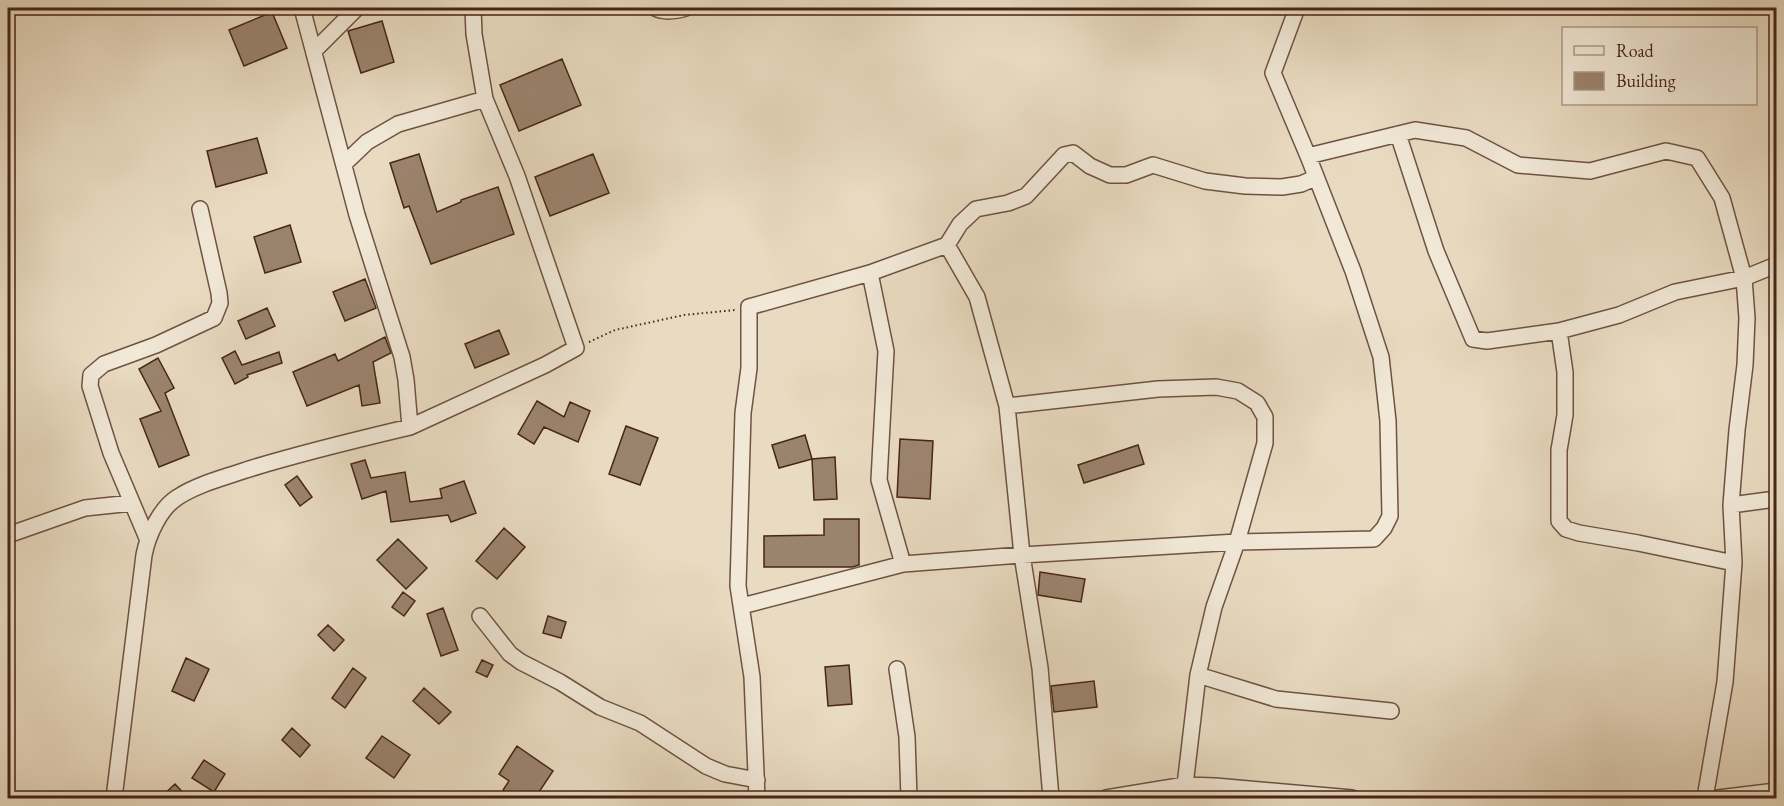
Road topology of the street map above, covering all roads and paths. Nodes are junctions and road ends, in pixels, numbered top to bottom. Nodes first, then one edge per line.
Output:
1 (303, 8) edge
2 (357, 8) edge
3 (473, 8) edge
4 (655, 8) edge
5 (686, 8) edge
6 (1297, 8) edge
7 (314, 51) junction
8 (485, 99) junction
9 (1398, 134) junction
10 (1308, 156) junction
11 (344, 164) junction
12 (1315, 178) junction
13 (200, 209) dead end
14 (947, 245) junction
15 (1776, 265) edge
16 (870, 273) junction
17 (1744, 278) junction
18 (749, 307) junction
19 (1559, 331) junction
20 (576, 348) junction
21 (1007, 406) junction
22 (410, 427) junction
23 (1776, 499) edge
24 (132, 503) junction
25 (1731, 505) junction
26 (8, 535) edge
27 (147, 538) junction
28 (1236, 543) junction
29 (1022, 555) junction
30 (1734, 563) junction
31 (903, 564) junction
32 (742, 606) junction
33 (480, 616) dead end
34 (897, 669) dead end
35 (1198, 675) junction
36 (1391, 711) dead end
37 (757, 780) junction
38 (1185, 785) junction
39 (1776, 791) edge
40 (1214, 792) edge
41 (114, 798) edge
42 (757, 798) edge
43 (909, 798) edge
44 (1051, 798) edge
45 (1106, 798) edge
46 (1352, 798) edge
47 (1705, 798) edge
48 (1718, 798) edge

1 - 7 street
2 - 7 street
3 - 8 street
4 - 5 street
6 - 10 street
7 - 11 street
8 - 11 street
8 - 20 street
9 - 10 street
9 - 17 street
9 - 19 street
10 - 12 street
11 - 22 street
12 - 14 street
12 - 28 street
13 - 24 street
14 - 16 street
14 - 21 street
15 - 17 street
16 - 18 street
16 - 31 street
17 - 19 street
17 - 25 street
18 - 20 path
18 - 32 street
19 - 30 street
20 - 22 street
21 - 28 street
21 - 29 street
22 - 27 street
23 - 25 street
24 - 26 street
24 - 27 street
25 - 30 street
27 - 41 street
28 - 29 street
28 - 35 street
29 - 31 street
29 - 44 street
30 - 47 street
31 - 32 street
32 - 37 street
33 - 37 street
34 - 43 street
35 - 36 street
35 - 38 street
37 - 42 street
38 - 40 street
38 - 45 street
39 - 48 street
40 - 46 street

